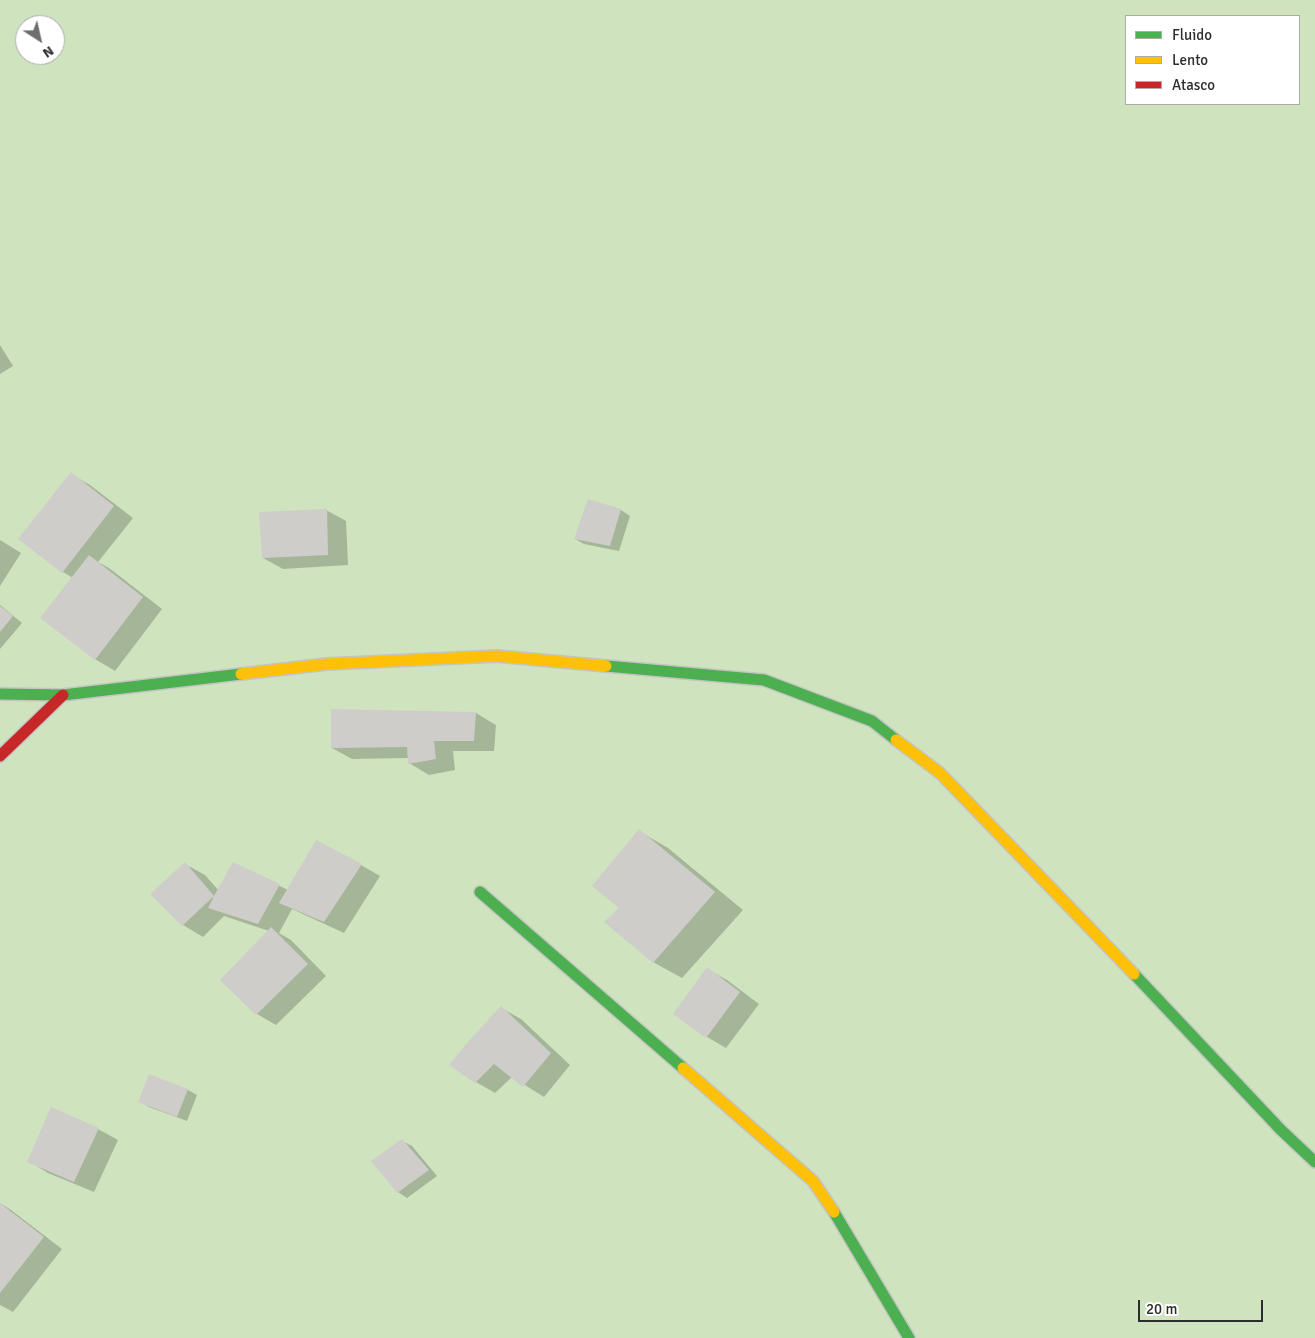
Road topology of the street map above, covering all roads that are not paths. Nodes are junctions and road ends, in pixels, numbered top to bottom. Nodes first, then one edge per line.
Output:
1 (0, 694) edge
2 (63, 695) junction
3 (0, 756) edge
4 (480, 892) dead end
5 (1315, 1162) edge
6 (908, 1338) edge

1 - 2 street
2 - 3 street
2 - 5 street
4 - 6 street

